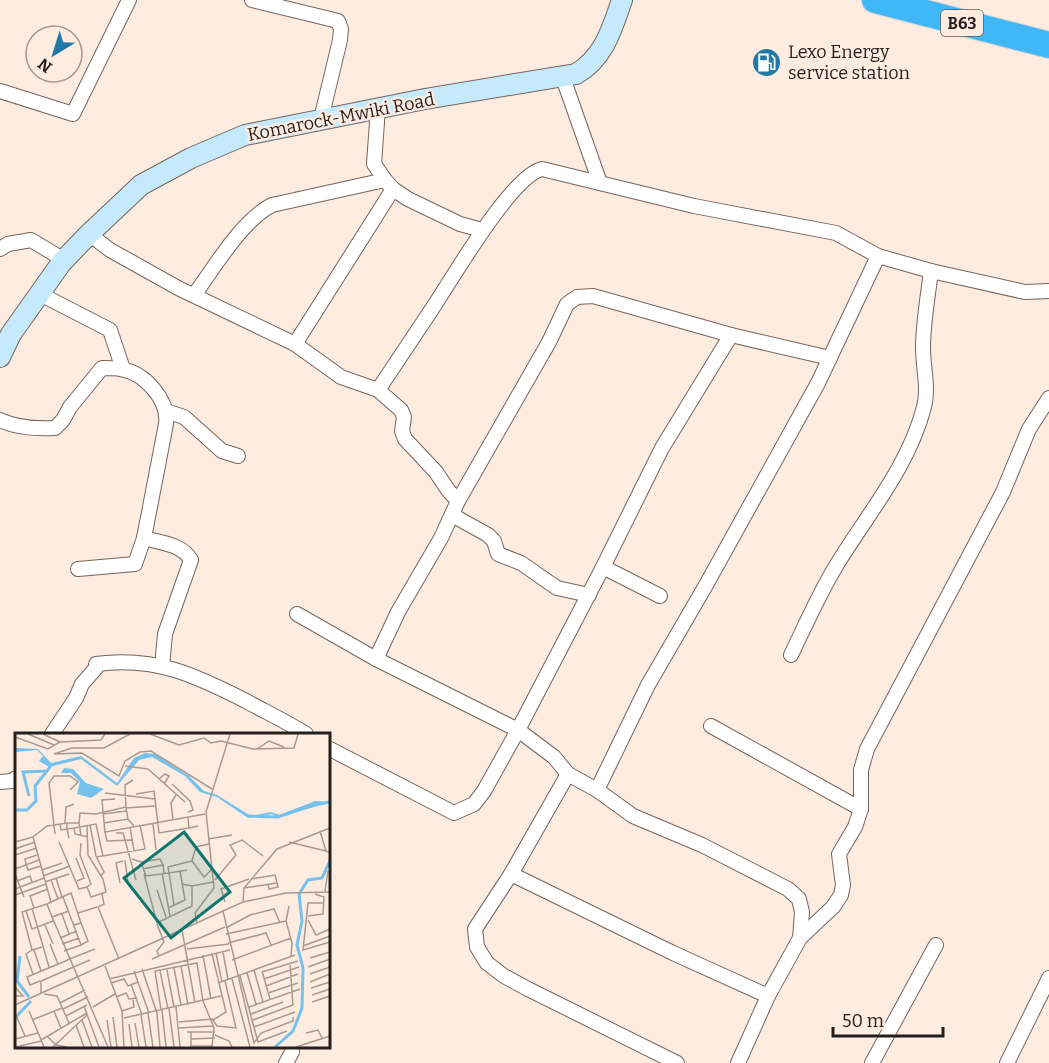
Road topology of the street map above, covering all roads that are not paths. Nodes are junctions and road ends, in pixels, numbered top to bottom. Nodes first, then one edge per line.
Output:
1 (129, 0) edge
2 (252, 0) edge
3 (622, 0) edge
4 (875, 0) edge
5 (1049, 45) edge
6 (563, 78) junction
7 (0, 92) edge
8 (378, 108) junction
9 (321, 119) junction
10 (600, 183) junction
11 (389, 185) junction
12 (482, 230) junction
13 (89, 234) junction
14 (0, 249) edge
15 (878, 256) junction
16 (62, 262) junction
17 (931, 271) junction
18 (1049, 291) edge
19 (40, 294) junction
20 (194, 295) junction
21 (731, 335) junction
22 (295, 344) junction
23 (0, 357) edge
24 (830, 358) junction
25 (123, 369) junction
26 (378, 390) junction
27 (1049, 398) edge
28 (166, 411) junction
29 (0, 420) edge
30 (238, 456) dead end
31 (458, 501) junction
32 (452, 515) junction
33 (144, 538) junction
34 (603, 567) junction
35 (78, 569) dead end
36 (589, 595) junction
37 (660, 596) dead end
38 (297, 614) dead end
39 (791, 655) dead end
40 (376, 658) junction
41 (162, 666) junction
42 (711, 726) dead end
43 (518, 730) junction
44 (53, 733) edge
45 (303, 733) edge
46 (330, 749) edge
47 (568, 774) junction
48 (15, 778) edge
49 (0, 782) edge
50 (597, 790) junction
51 (861, 809) junction
52 (511, 874) junction
53 (800, 938) junction
54 (936, 945) dead end
55 (1049, 978) edge
56 (768, 996) junction
57 (676, 1063) edge
58 (738, 1063) edge
59 (872, 1063) edge
60 (1007, 1063) edge

1 - 7 street
2 - 9 street
3 - 6 main road, Komarock-Mwiki Road
4 - 5 highway, B63
6 - 8 main road, Komarock-Mwiki Road
6 - 10 street
8 - 9 main road, Komarock-Mwiki Road
8 - 11 street
9 - 13 main road, Komarock-Mwiki Road
10 - 12 street
10 - 15 street
11 - 12 street
11 - 20 street
11 - 22 street
12 - 26 street
13 - 16 main road, Komarock-Mwiki Road
13 - 20 street
14 - 16 street
15 - 17 street
15 - 24 street
16 - 19 main road, Komarock-Mwiki Road
17 - 18 street
17 - 39 street
19 - 23 main road, Komarock-Mwiki Road
19 - 25 street
20 - 22 street
21 - 24 street
21 - 31 street
21 - 34 street
22 - 26 street
24 - 50 street
25 - 28 street
25 - 29 street
26 - 31 street
27 - 51 street
28 - 30 street
28 - 33 street
31 - 32 street
32 - 36 street
32 - 40 street
33 - 35 street
33 - 41 street
34 - 36 street
34 - 37 street
36 - 43 street
38 - 40 street
40 - 43 street
41 - 44 street
41 - 45 street
42 - 51 street
43 - 46 street
43 - 47 street
47 - 50 street
47 - 52 street
48 - 49 street
50 - 53 street
51 - 53 street
52 - 56 street
52 - 57 street
53 - 56 street
54 - 59 street
55 - 60 street
56 - 58 street

